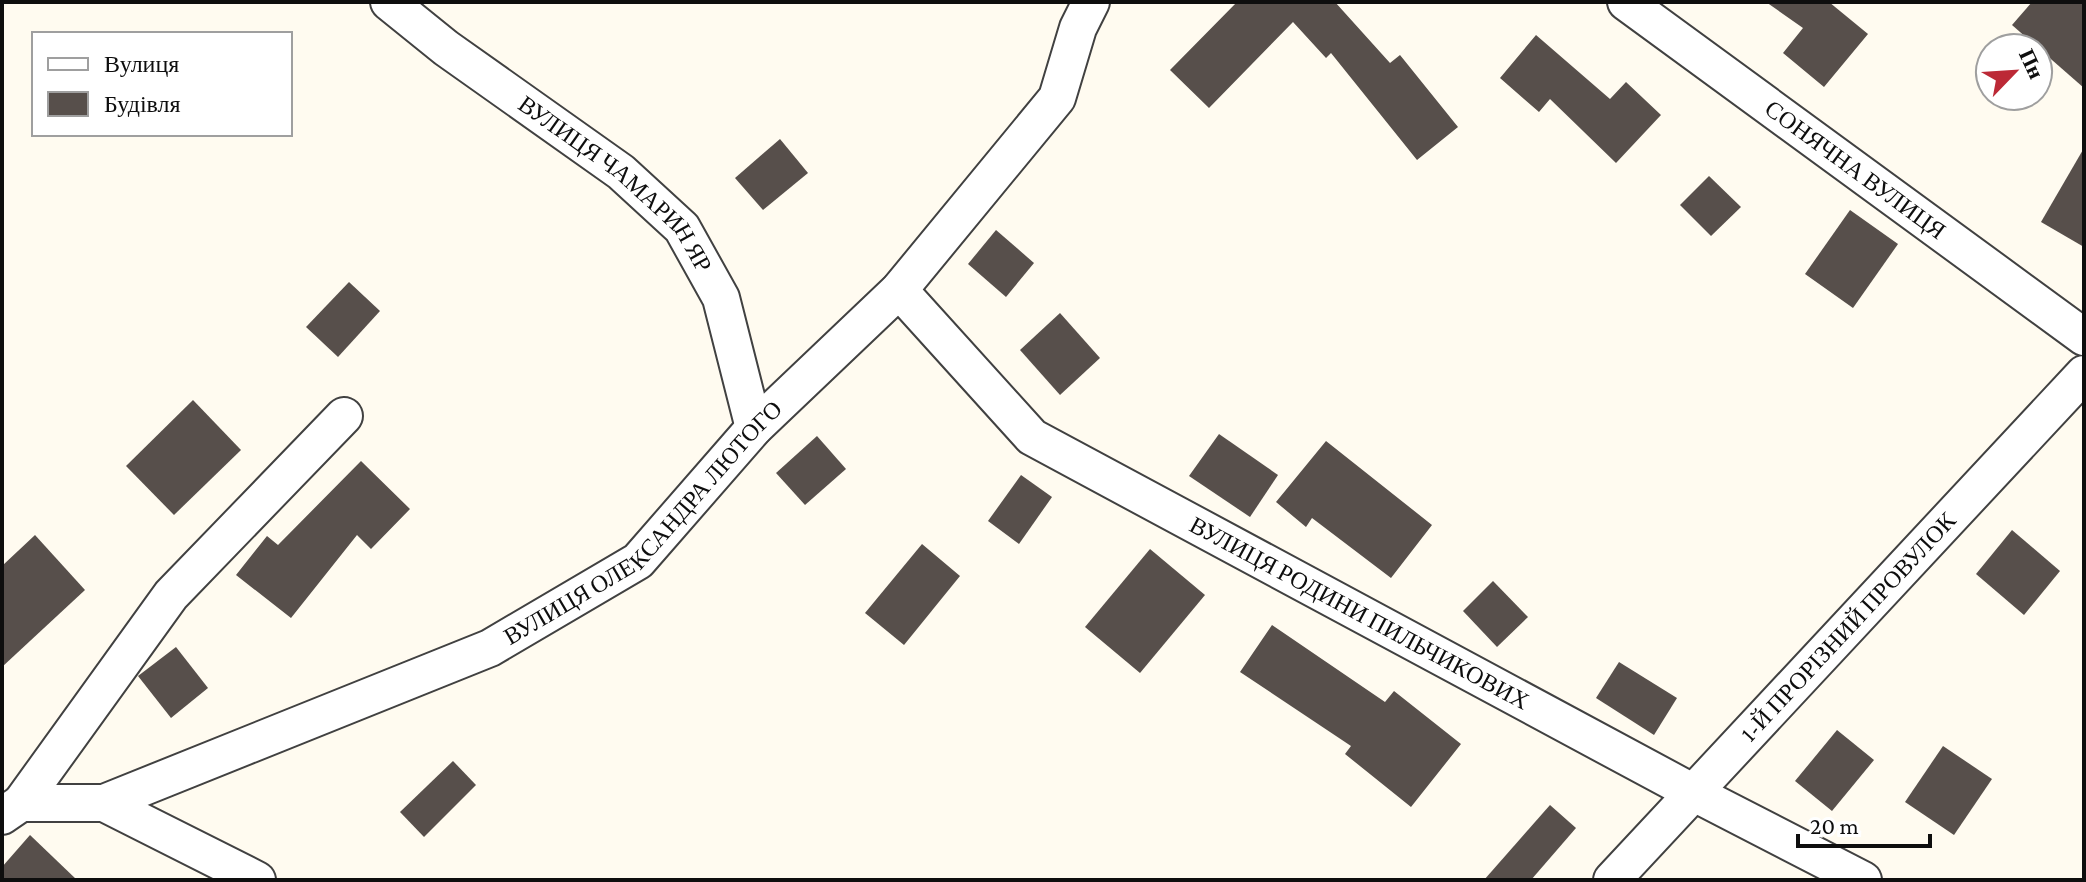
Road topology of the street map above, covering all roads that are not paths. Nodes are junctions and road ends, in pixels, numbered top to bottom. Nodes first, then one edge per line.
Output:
1 (389, 2) edge
2 (1091, 2) edge
3 (1626, 2) edge
4 (899, 290) junction
5 (2084, 337) edge
6 (2084, 374) edge
7 (344, 416) dead end
8 (754, 428) junction
9 (1694, 793) junction
10 (104, 803) junction
11 (12, 809) edge
12 (257, 880) edge
13 (1612, 880) edge
14 (1863, 880) edge

1 - 8 street, ВУЛИЦЯ ЧАМАРИН ЯР
2 - 4 street, ВУЛИЦЯ ОЛЕКСАНДРА ЛЮТОГО
3 - 5 street, СОНЯЧНА ВУЛИЦЯ
4 - 8 street, ВУЛИЦЯ ОЛЕКСАНДРА ЛЮТОГО
4 - 9 street, ВУЛИЦЯ РОДИНИ ПИЛЬЧИКОВИХ
6 - 9 street, 1-Й ПРОРІЗНИЙ ПРОВУЛОК
7 - 11 street, ВУЛИЦЯ ОЛЕКСАНДРА ЛЮТОГО
8 - 10 street, ВУЛИЦЯ ОЛЕКСАНДРА ЛЮТОГО
9 - 13 street, 1-Й ПРОРІЗНИЙ ПРОВУЛОК
9 - 14 street, ВУЛИЦЯ РОДИНИ ПИЛЬЧИКОВИХ
10 - 11 street, ВУЛИЦЯ ОЛЕКСАНДРА ЛЮТОГО
10 - 12 street

